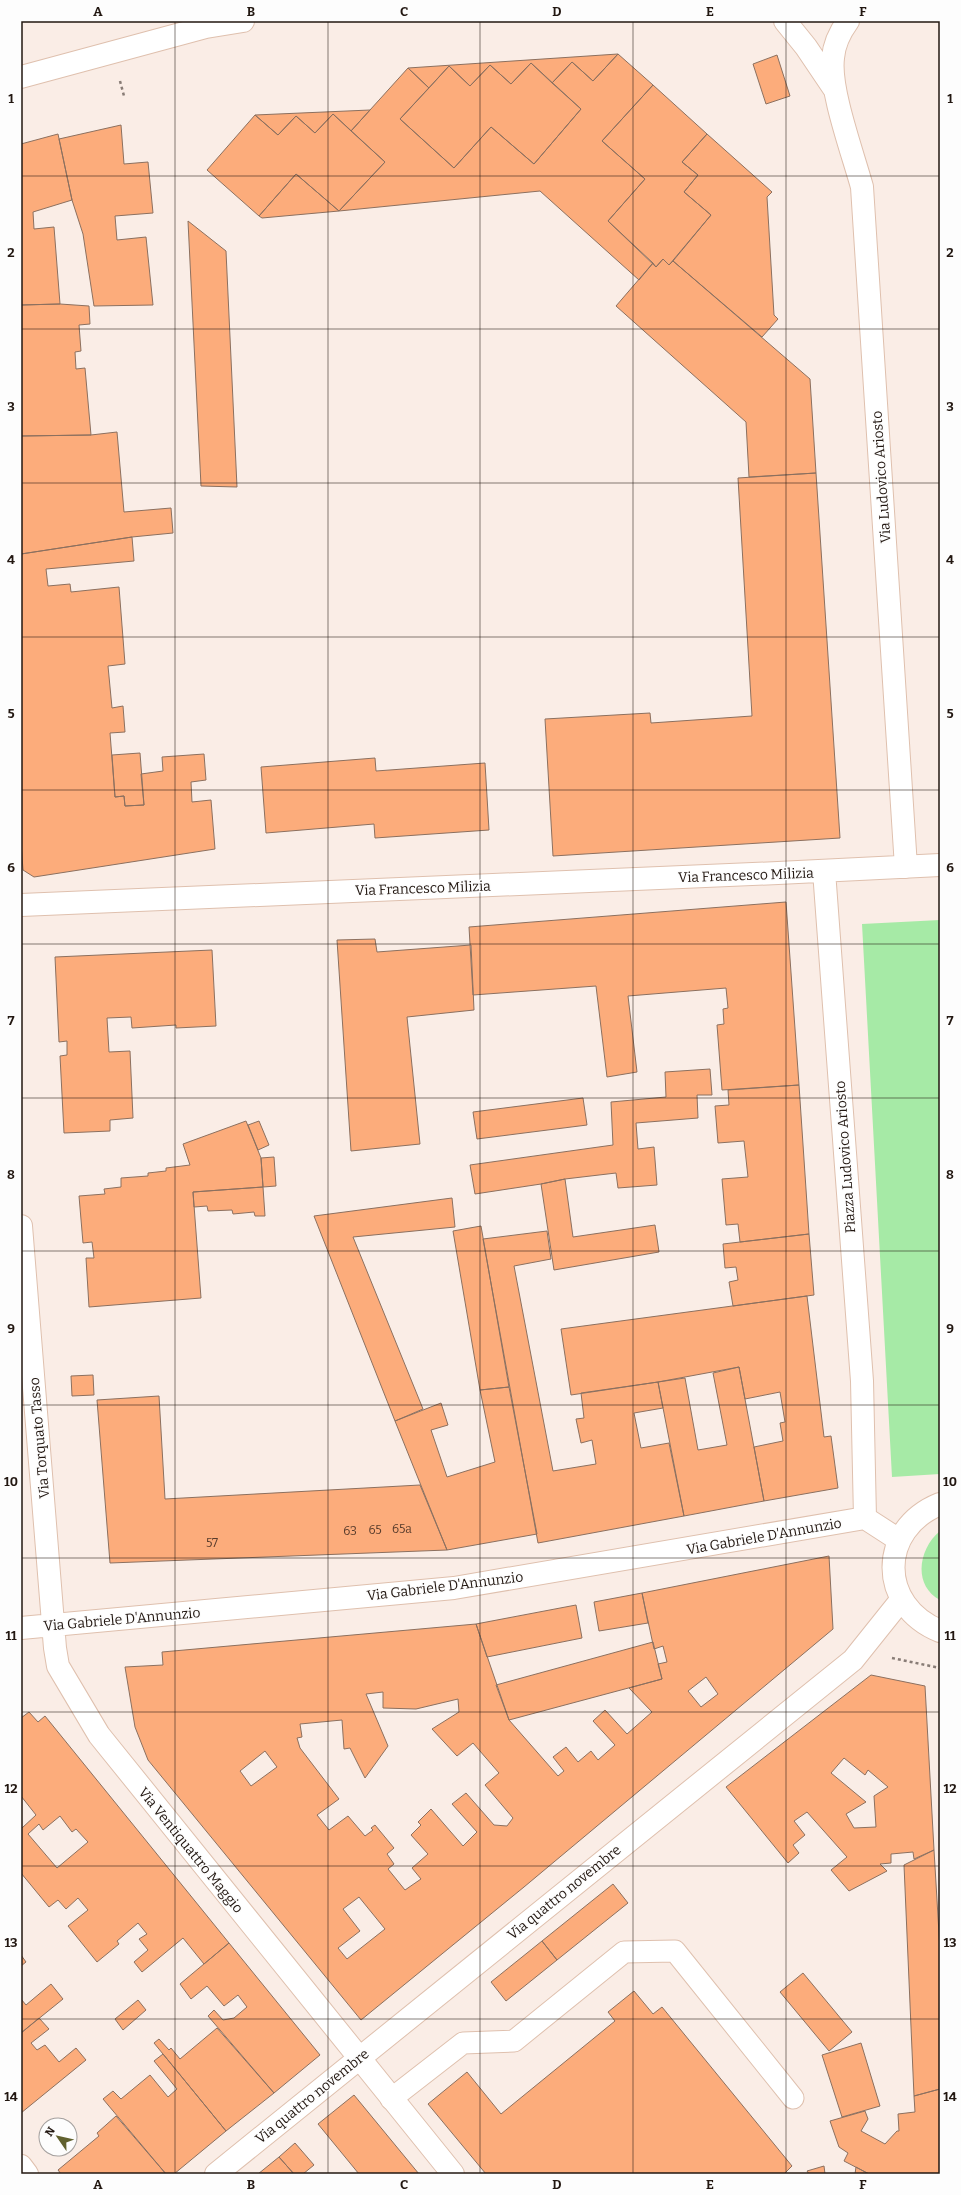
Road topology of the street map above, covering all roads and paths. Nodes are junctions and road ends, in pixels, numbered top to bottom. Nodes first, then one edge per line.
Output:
1 (243, 21) edge
2 (785, 21) edge
3 (848, 21) edge
4 (21, 77) edge
5 (835, 90) junction
6 (940, 865) edge
7 (906, 867) junction
8 (824, 871) junction
9 (21, 905) edge
10 (21, 1226) edge
11 (940, 1504) edge
12 (865, 1518) junction
13 (899, 1540) junction
14 (901, 1600) junction
15 (54, 1626) junction
16 (21, 1628) edge
17 (940, 1631) edge
18 (861, 1650) junction
19 (940, 1668) edge
20 (358, 2058) junction
21 (793, 2098) dead end
22 (391, 2099) junction
23 (21, 2166) edge
24 (27, 2174) edge
25 (216, 2174) edge
26 (453, 2174) edge

1 - 4 street
2 - 5 street, Via Ludovico Ariosto
3 - 5 street, Via Ludovico Ariosto
5 - 7 street, Via Ludovico Ariosto
6 - 7 street
7 - 8 street
8 - 9 street, Via Francesco Milizia
8 - 12 street, Piazza Ludovico Ariosto
10 - 15 street, Via Torquato Tasso
11 - 13 street
12 - 13 street
12 - 15 street, Via Gabriele D'Annunzio
13 - 14 street
14 - 17 street
14 - 18 street, Via quattro novembre
15 - 16 street, Via Gabriele D'Annunzio
15 - 20 street, Via Ventiquattro Maggio
18 - 19 path
18 - 20 street, Via quattro novembre
20 - 22 street
20 - 25 street, Via quattro novembre
21 - 22 lane
22 - 26 street
23 - 24 street

